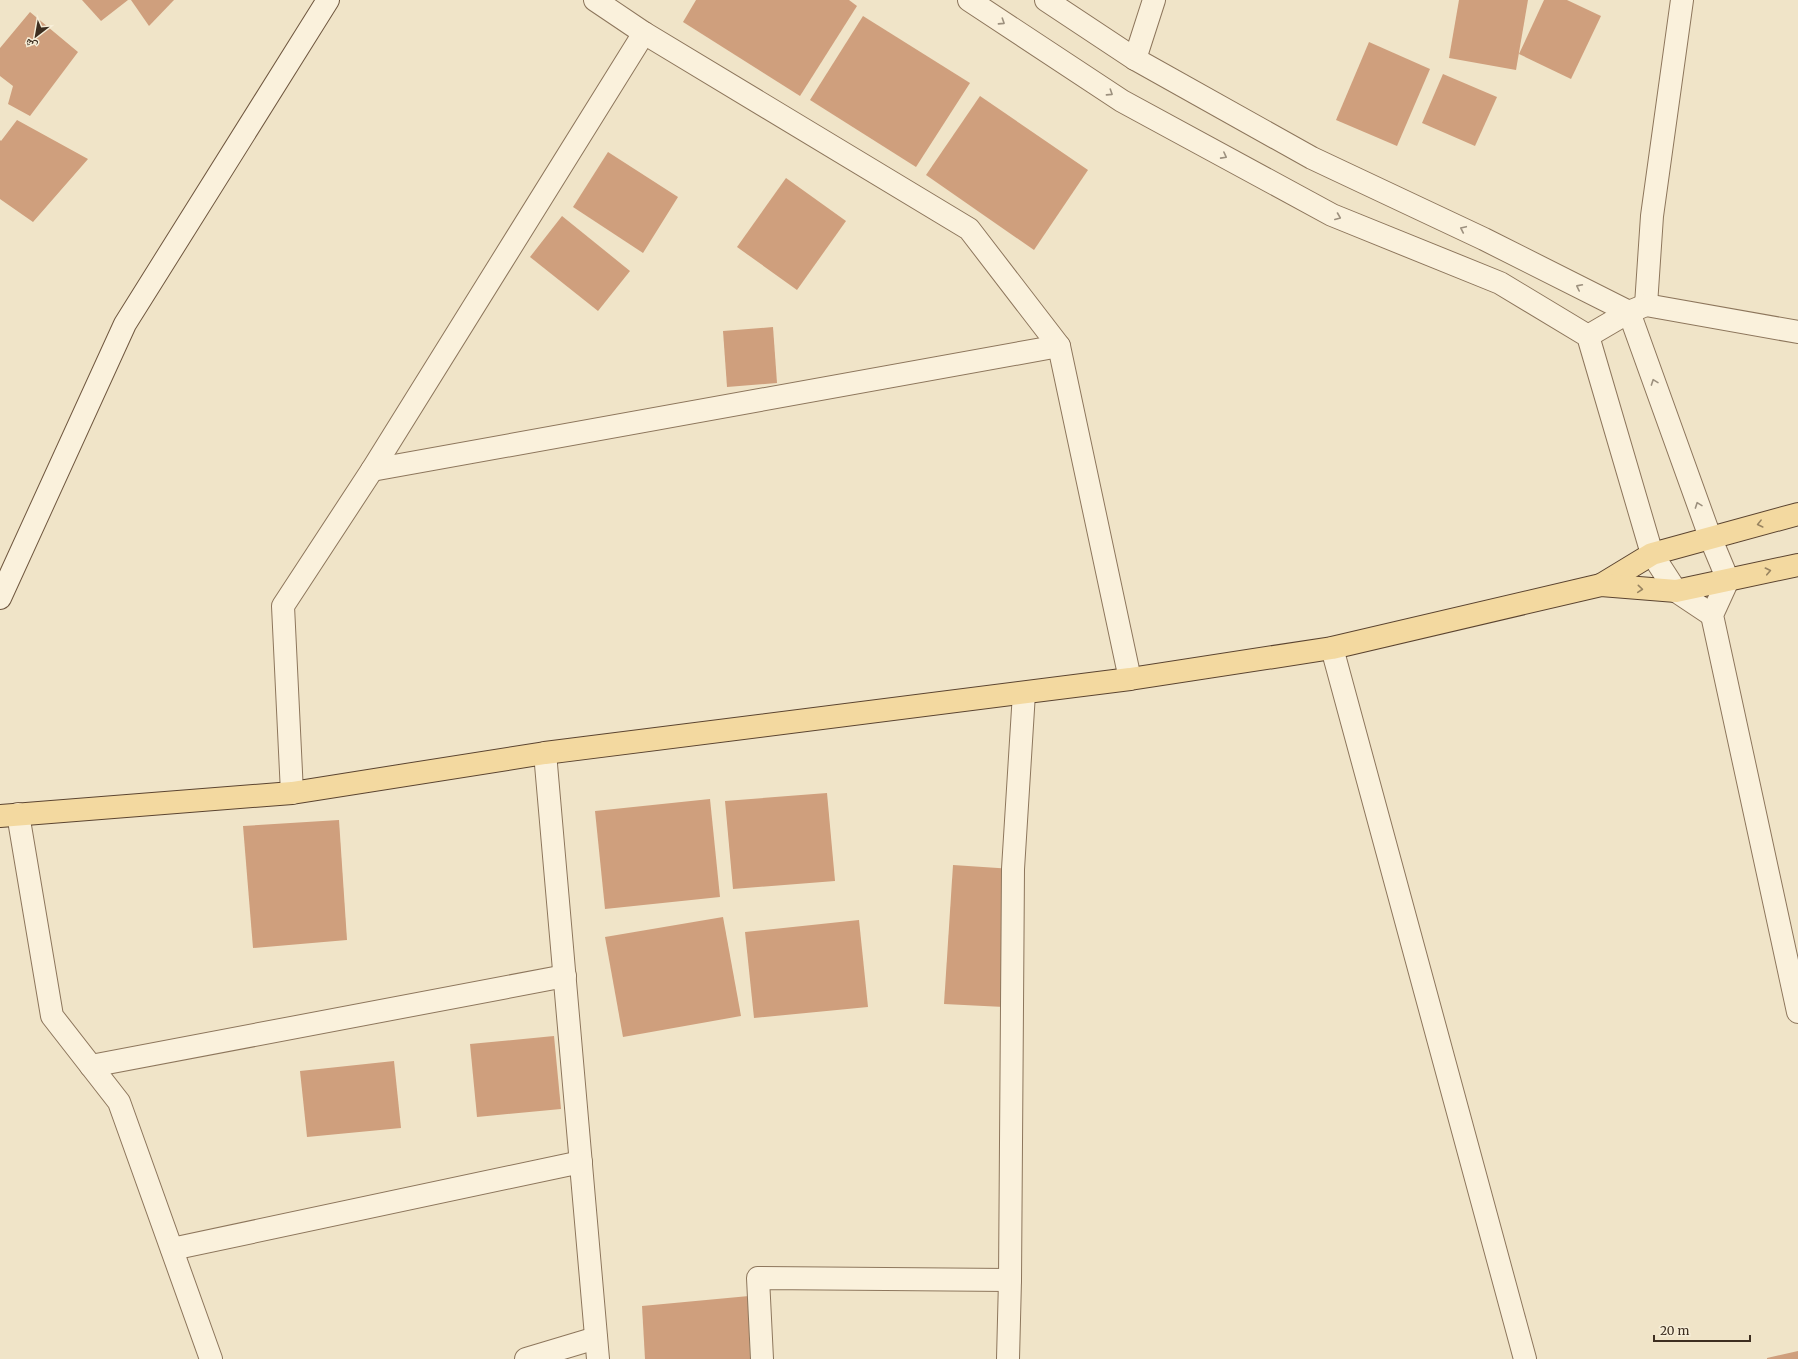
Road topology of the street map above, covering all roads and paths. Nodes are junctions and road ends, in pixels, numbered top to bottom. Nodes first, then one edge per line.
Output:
1 (328, 0) edge
2 (595, 0) edge
3 (969, 0) edge
4 (1046, 0) edge
5 (1154, 0) edge
6 (1682, 0) edge
7 (644, 33) junction
8 (1134, 59) junction
9 (1637, 308) junction
10 (1798, 332) edge
11 (1588, 336) junction
12 (1059, 346) junction
13 (372, 470) junction
14 (1798, 514) edge
15 (1710, 537) junction
16 (1652, 554) junction
17 (1798, 565) edge
18 (1728, 580) junction
19 (1601, 586) junction
20 (1676, 591) junction
21 (0, 598) edge
22 (1712, 615) junction
23 (1332, 648) junction
24 (1130, 679) junction
25 (1024, 693) junction
26 (545, 753) junction
27 (292, 793) junction
28 (9, 815) edge
29 (565, 976) junction
30 (1798, 1012) edge
31 (91, 1066) junction
32 (581, 1162) junction
33 (172, 1249) junction
34 (1010, 1280) junction
35 (597, 1348) edge
36 (211, 1359) edge
37 (526, 1359) edge
38 (762, 1359) edge
39 (1008, 1359) edge
40 (1525, 1359) edge

1 - 21 street
2 - 7 street
3 -> 11 street
4 - 8 street
5 - 8 street
6 - 9 street
7 - 12 street
7 - 13 street
9 -> 8 street
9 - 10 street
9 - 11 street
15 -> 9 street
11 - 16 street
12 - 13 street
12 - 24 street
13 - 27 street
14 -> 15 main road
15 - 16 main road
15 - 18 street
16 - 19 main road
16 - 20 street
18 -> 17 main road
18 - 20 main road
18 - 22 street
19 -> 20 main road
19 - 23 main road
20 - 22 street
22 - 30 street
23 - 24 main road
23 - 40 street
24 - 25 main road
25 - 26 main road
25 - 34 street
26 - 27 main road
26 - 29 street
27 - 28 main road
28 - 31 street
29 - 31 street
29 - 32 street
31 - 33 street
32 - 33 street
32 - 35 street
33 - 36 street
34 - 38 street
34 - 39 street
35 - 37 street

